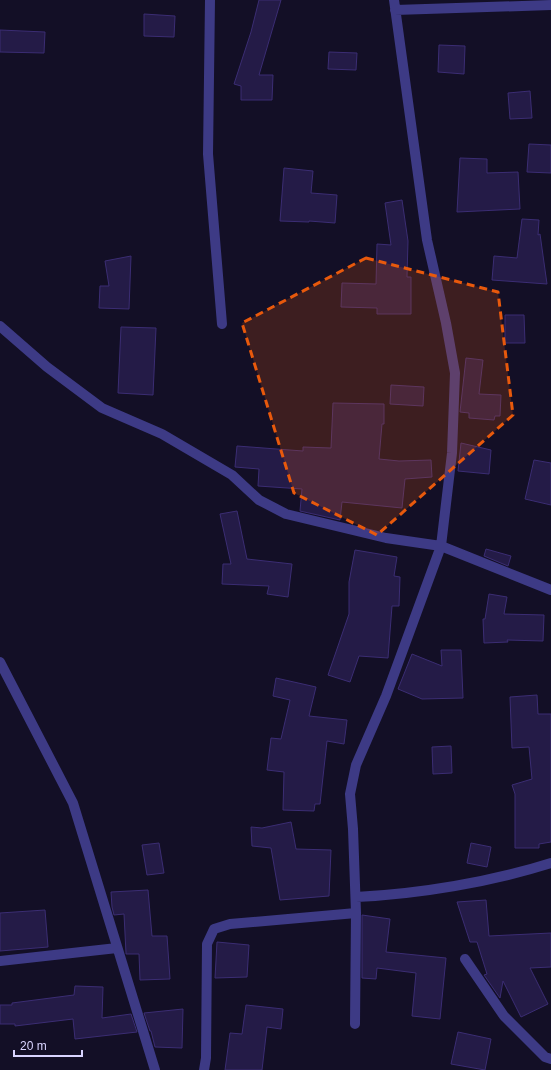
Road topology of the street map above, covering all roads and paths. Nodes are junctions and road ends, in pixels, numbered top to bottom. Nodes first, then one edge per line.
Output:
1 (210, 0) edge
2 (394, 5) edge
3 (551, 5) edge
4 (222, 324) dead end
5 (0, 326) edge
6 (441, 546) junction
7 (551, 590) edge
8 (0, 662) edge
9 (551, 863) edge
10 (356, 897) junction
11 (356, 913) junction
12 (117, 948) junction
13 (465, 959) dead end
14 (0, 962) edge
15 (355, 1024) dead end
16 (551, 1059) edge
17 (155, 1070) edge
18 (204, 1070) edge

1 - 4 street
2 - 3 street
2 - 6 street
5 - 6 street
6 - 7 street
6 - 10 street
8 - 12 street
9 - 10 street
10 - 11 street
11 - 15 street
11 - 18 street
12 - 14 street
12 - 17 street
13 - 16 street

